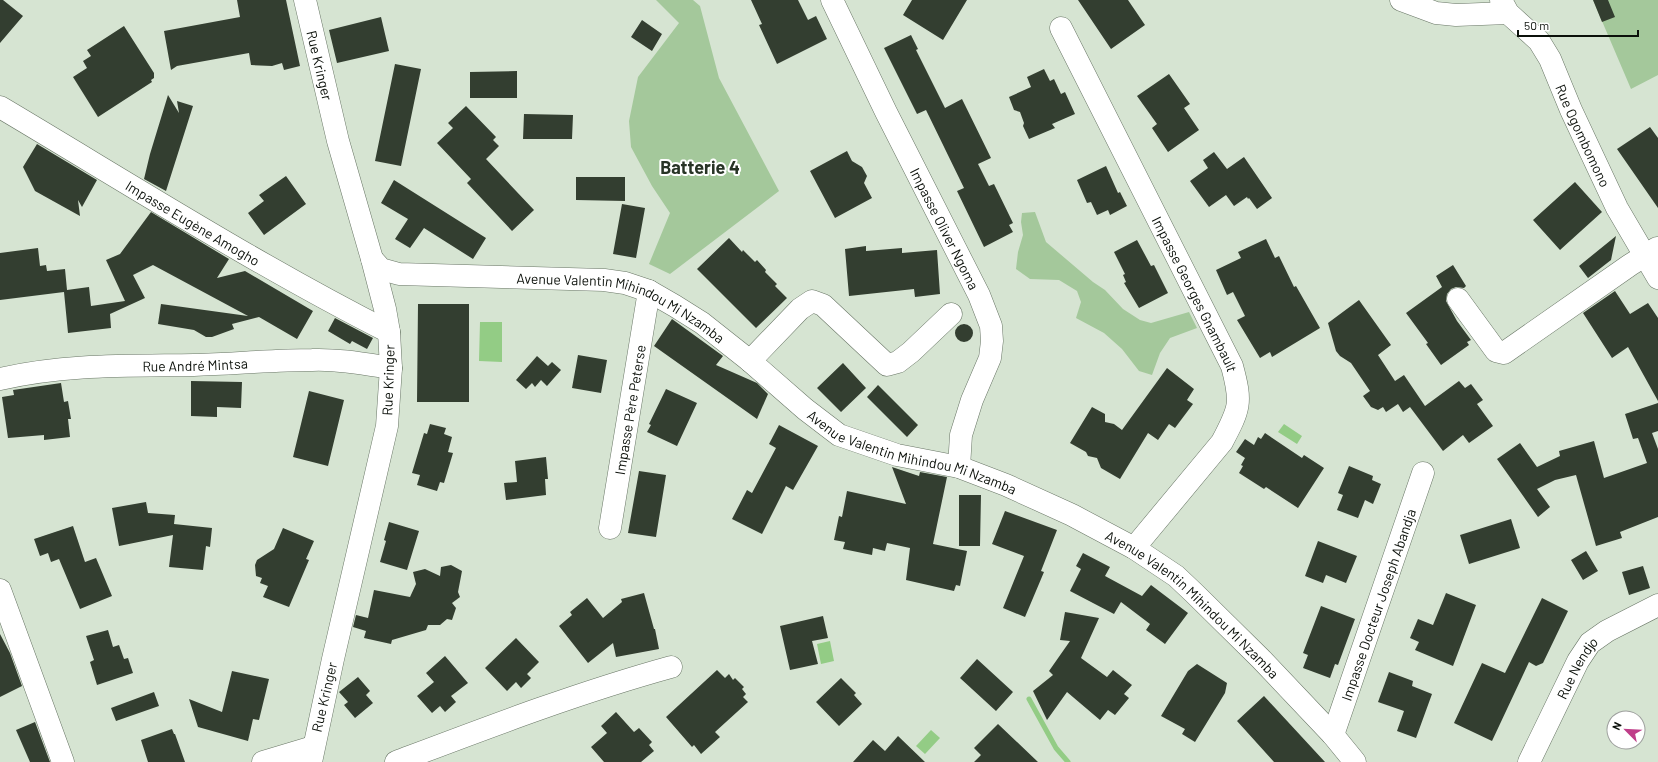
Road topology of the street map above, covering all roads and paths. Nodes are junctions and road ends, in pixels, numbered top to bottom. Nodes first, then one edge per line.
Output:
1 (305, 0) edge
2 (832, 0) edge
3 (1400, 0) edge
4 (1504, 6) edge
5 (1061, 28) dead end
6 (0, 107) edge
7 (1652, 251) edge
8 (372, 259) junction
9 (411, 275) junction
10 (1658, 278) edge
11 (649, 291) junction
12 (1458, 299) dead end
13 (385, 309) junction
14 (951, 314) dead end
15 (389, 332) junction
16 (750, 361) junction
17 (391, 368) junction
18 (0, 378) edge
19 (958, 467) junction
20 (1423, 473) dead end
21 (610, 528) dead end
22 (1134, 548) junction
23 (0, 590) edge
24 (1658, 604) edge
25 (671, 667) dead end
26 (1332, 735) junction
27 (312, 755) edge
28 (63, 762) edge
29 (263, 762) edge
30 (396, 762) edge
31 (1355, 762) edge
32 (1529, 762) edge

1 - 8 street, Rue Kringer
2 - 19 street, Impasse Oliver Ngoma
3 - 4 street
4 - 7 street, Rue Ogombomono
5 - 22 street, Impasse Georges Gnambault
6 - 15 street, Impasse Eugène Amogho
7 - 10 street, Rue Ogombomono
7 - 12 street
8 - 9 street, Avenue Valentin Mihindou Mi Nzamba
8 - 13 street, Rue Kringer
9 - 11 street, Avenue Valentin Mihindou Mi Nzamba
9 - 13 street
11 - 16 street, Avenue Valentin Mihindou Mi Nzamba
11 - 21 street, Impasse Père Peterse
13 - 15 street, Rue Kringer
14 - 16 street
15 - 17 street, Rue Kringer
16 - 19 street, Avenue Valentin Mihindou Mi Nzamba
17 - 18 street, Rue André Mintsa
17 - 27 street, Rue Kringer
19 - 22 street, Avenue Valentin Mihindou Mi Nzamba
20 - 26 street, Impasse Docteur Joseph Abandja
22 - 26 street, Avenue Valentin Mihindou Mi Nzamba
23 - 28 street
24 - 32 street, Rue Nendjo
25 - 30 street
26 - 31 street, Avenue Valentin Mihindou Mi Nzamba
27 - 29 street

